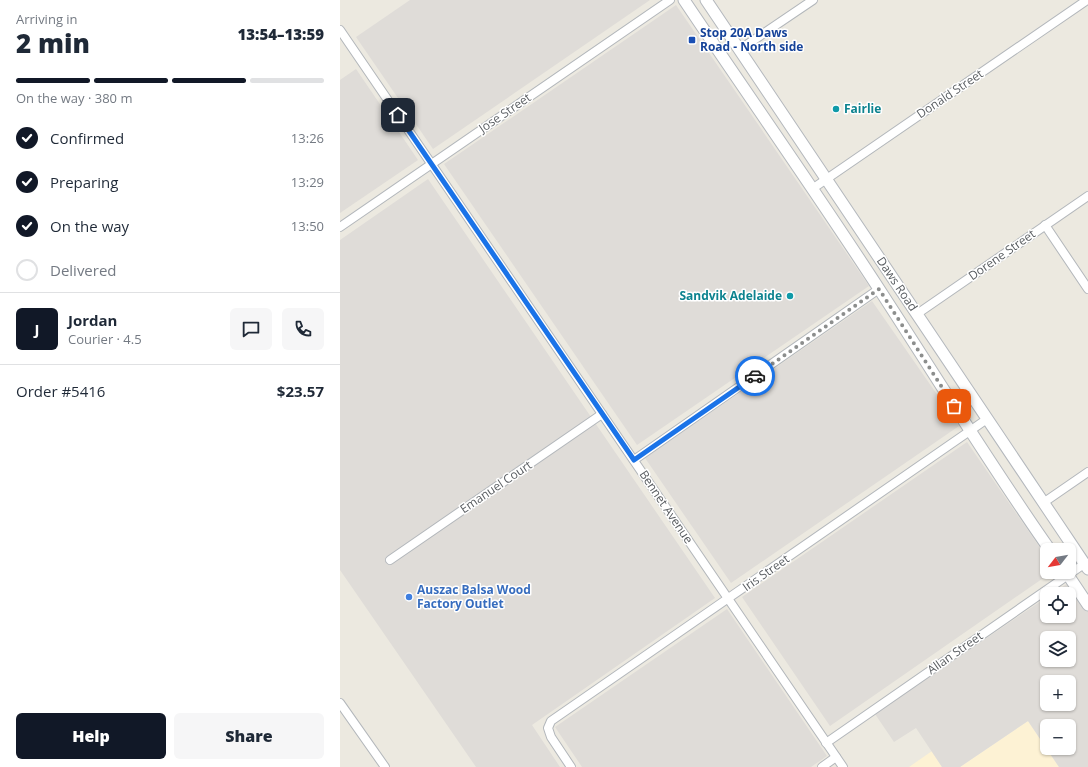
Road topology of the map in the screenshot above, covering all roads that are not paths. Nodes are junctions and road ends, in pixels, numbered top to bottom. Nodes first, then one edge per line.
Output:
1 (670, 0) edge
2 (684, 0) edge
3 (706, 0) edge
4 (813, 0) edge
5 (1087, 0) edge
6 (340, 30) edge
7 (739, 50) junction
8 (432, 164) junction
9 (826, 179) junction
10 (812, 188) junction
11 (1088, 196) edge
12 (1045, 225) junction
13 (340, 227) edge
14 (879, 289) junction
15 (1088, 289) edge
16 (917, 314) junction
17 (602, 414) junction
18 (987, 419) junction
19 (970, 431) junction
20 (634, 460) junction
21 (1088, 472) edge
22 (1044, 503) junction
23 (1045, 543) edge
24 (390, 560) dead end
25 (1086, 566) edge
26 (1076, 570) edge
27 (1058, 579) edge
28 (1071, 579) edge
29 (728, 599) junction
30 (1088, 605) edge
31 (340, 703) edge
32 (826, 743) junction
33 (836, 757) junction
34 (385, 767) edge
35 (571, 767) edge
36 (822, 767) edge
37 (843, 767) edge

1 - 8 street, Jose Street
2 - 10 main road, Daws Road
3 - 7 main road, Daws Road
4 - 7 street
5 - 9 street, Donald Street
6 - 8 street, Bennet Avenue
7 - 9 main road, Daws Road
8 - 13 street, Jose Street
8 - 17 street, Bennet Avenue
9 - 10 street, Donald Street
9 - 16 main road, Daws Road
10 - 14 main road, Daws Road
11 - 12 street, Dorene Street
12 - 15 street
12 - 16 street, Dorene Street
14 - 19 main road, Daws Road
14 - 20 street
16 - 18 main road, Daws Road
17 - 20 street, Bennet Avenue
17 - 24 street, Emanuel Court
18 - 19 street, Iris Street
18 - 22 main road, Daws Road
19 - 23 main road, Daws Road
19 - 29 street, Iris Street
20 - 29 street, Bennet Avenue
21 - 22 street
22 - 25 main road, Daws Road
25 - 26 street, Allan Street
27 - 32 street, Allan Street
28 - 30 main road
29 - 32 street, Bennet Avenue
29 - 35 street, Iris Street
31 - 34 street
32 - 33 street, Bennet Avenue
33 - 36 street
33 - 37 street, Bennet Avenue

